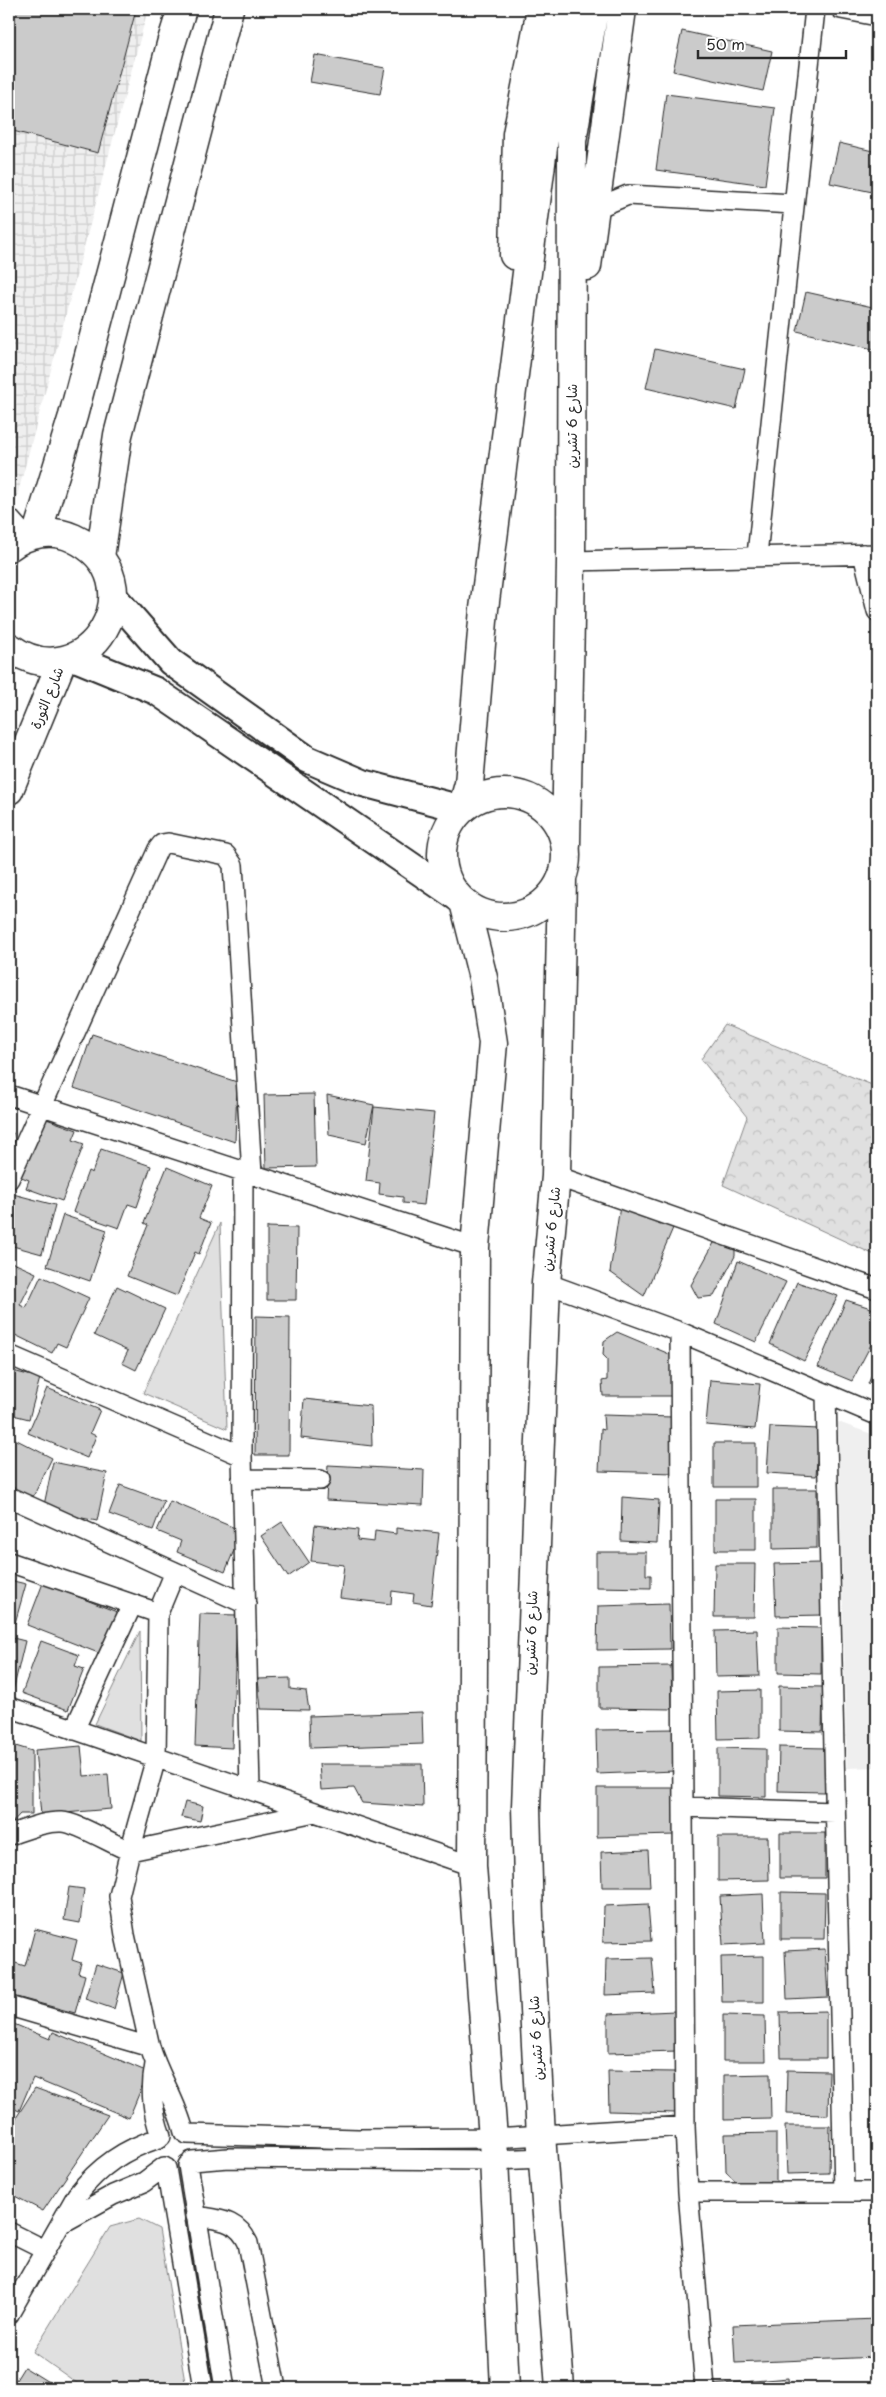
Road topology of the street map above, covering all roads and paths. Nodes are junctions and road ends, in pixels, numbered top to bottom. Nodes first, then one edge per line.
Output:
1 (177, 9) edge
2 (182, 9) edge
3 (229, 9) edge
4 (238, 9) edge
5 (541, 9) edge
6 (568, 9) edge
7 (594, 9) edge
8 (622, 9) edge
9 (814, 9) edge
10 (841, 9) edge
11 (877, 16) edge
12 (171, 44) junction
13 (218, 58) junction
14 (794, 204) junction
15 (594, 209) junction
16 (511, 399) junction
17 (572, 399) junction
18 (20, 534) edge
19 (870, 554) edge
20 (757, 555) junction
21 (100, 557) junction
22 (571, 561) junction
23 (114, 597) junction
24 (877, 611) edge
25 (9, 647) edge
26 (68, 659) junction
27 (9, 790) edge
28 (462, 809) junction
29 (566, 845) junction
30 (562, 878) junction
31 (464, 902) junction
32 (9, 1095) edge
33 (42, 1105) junction
34 (248, 1173) junction
35 (556, 1176) junction
36 (9, 1179) edge
37 (475, 1247) junction
38 (546, 1283) junction
39 (877, 1289) edge
40 (680, 1332) junction
41 (9, 1355) edge
42 (826, 1394) junction
43 (877, 1415) edge
44 (242, 1456) junction
45 (242, 1478) junction
46 (320, 1480) dead end
47 (9, 1497) edge
48 (9, 1562) edge
49 (175, 1572) junction
50 (246, 1604) junction
51 (132, 1605) junction
52 (158, 1613) junction
53 (9, 1707) edge
54 (74, 1730) junction
55 (156, 1758) junction
56 (250, 1790) junction
57 (683, 1807) junction
58 (315, 1812) junction
59 (835, 1812) junction
60 (9, 1835) edge
61 (130, 1852) junction
62 (472, 1866) junction
63 (9, 2006) edge
64 (153, 2055) junction
65 (685, 2126) junction
66 (185, 2133) junction
67 (160, 2137) junction
68 (542, 2146) junction
69 (493, 2149) junction
70 (190, 2163) junction
71 (165, 2167) junction
72 (688, 2192) junction
73 (844, 2192) junction
74 (877, 2192) edge
75 (196, 2216) junction
76 (64, 2222) junction
77 (9, 2232) edge
78 (45, 2250) junction
79 (9, 2314) edge
80 (203, 2388) edge
81 (225, 2388) edge
82 (276, 2388) edge
83 (506, 2388) edge
84 (560, 2388) edge
85 (705, 2388) edge

1 - 12 main road
2 - 12 main road
3 - 13 main road
4 - 13 main road
5 - 16 main road
6 - 16 main road
7 - 17 main road, شارع 6 تشرين
8 - 15 main road
9 - 14 street
10 - 11 street
12 - 18 main road
13 - 21 main road
14 - 15 street
14 - 20 street
15 - 17 main road
16 - 28 main road
17 - 22 main road, شارع 6 تشرين
18 - 21 main road
19 - 20 street
19 - 24 street
20 - 22 street
21 - 23 main road
22 - 29 main road, شارع 6 تشرين
23 - 26 main road
23 - 28 main road
25 - 26 main road
26 - 27 main road, شارع الثورة
26 - 31 main road
28 - 29 main road
28 - 31 main road
29 - 30 main road
30 - 31 main road
30 - 35 main road, شارع 6 تشرين
31 - 37 main road
32 - 33 street
33 - 34 street
33 - 34 street
33 - 36 street
34 - 37 street
34 - 44 street
35 - 38 main road, شارع 6 تشرين
35 - 39 street
37 - 62 main road
38 - 40 street
38 - 68 main road, شارع 6 تشرين
40 - 42 street
40 - 57 street
41 - 44 street
42 - 43 street
42 - 59 street
44 - 45 street
45 - 46 street
45 - 50 street
47 - 49 street
48 - 51 street
49 - 50 street
49 - 52 street
50 - 56 street
51 - 52 street
51 - 54 street
52 - 55 street
53 - 54 street
54 - 55 street
55 - 56 street
55 - 61 street
56 - 58 street
57 - 59 street
57 - 65 street
58 - 61 street
58 - 62 street
59 - 73 street
60 - 61 street
61 - 64 street
62 - 69 main road
63 - 64 street
64 - 66 street
64 - 67 street
65 - 68 street
65 - 72 street
66 - 67 street
66 - 69 street
66 - 70 street
67 - 71 street
67 - 76 street
68 - 69 street
68 - 84 main road, شارع 6 تشرين
69 - 70 street
69 - 83 main road
70 - 71 street
70 - 75 street
71 - 76 street
71 - 80 street
72 - 73 street
72 - 85 street
73 - 74 street
75 - 81 street
75 - 82 street
76 - 78 street
77 - 78 street
78 - 79 street

